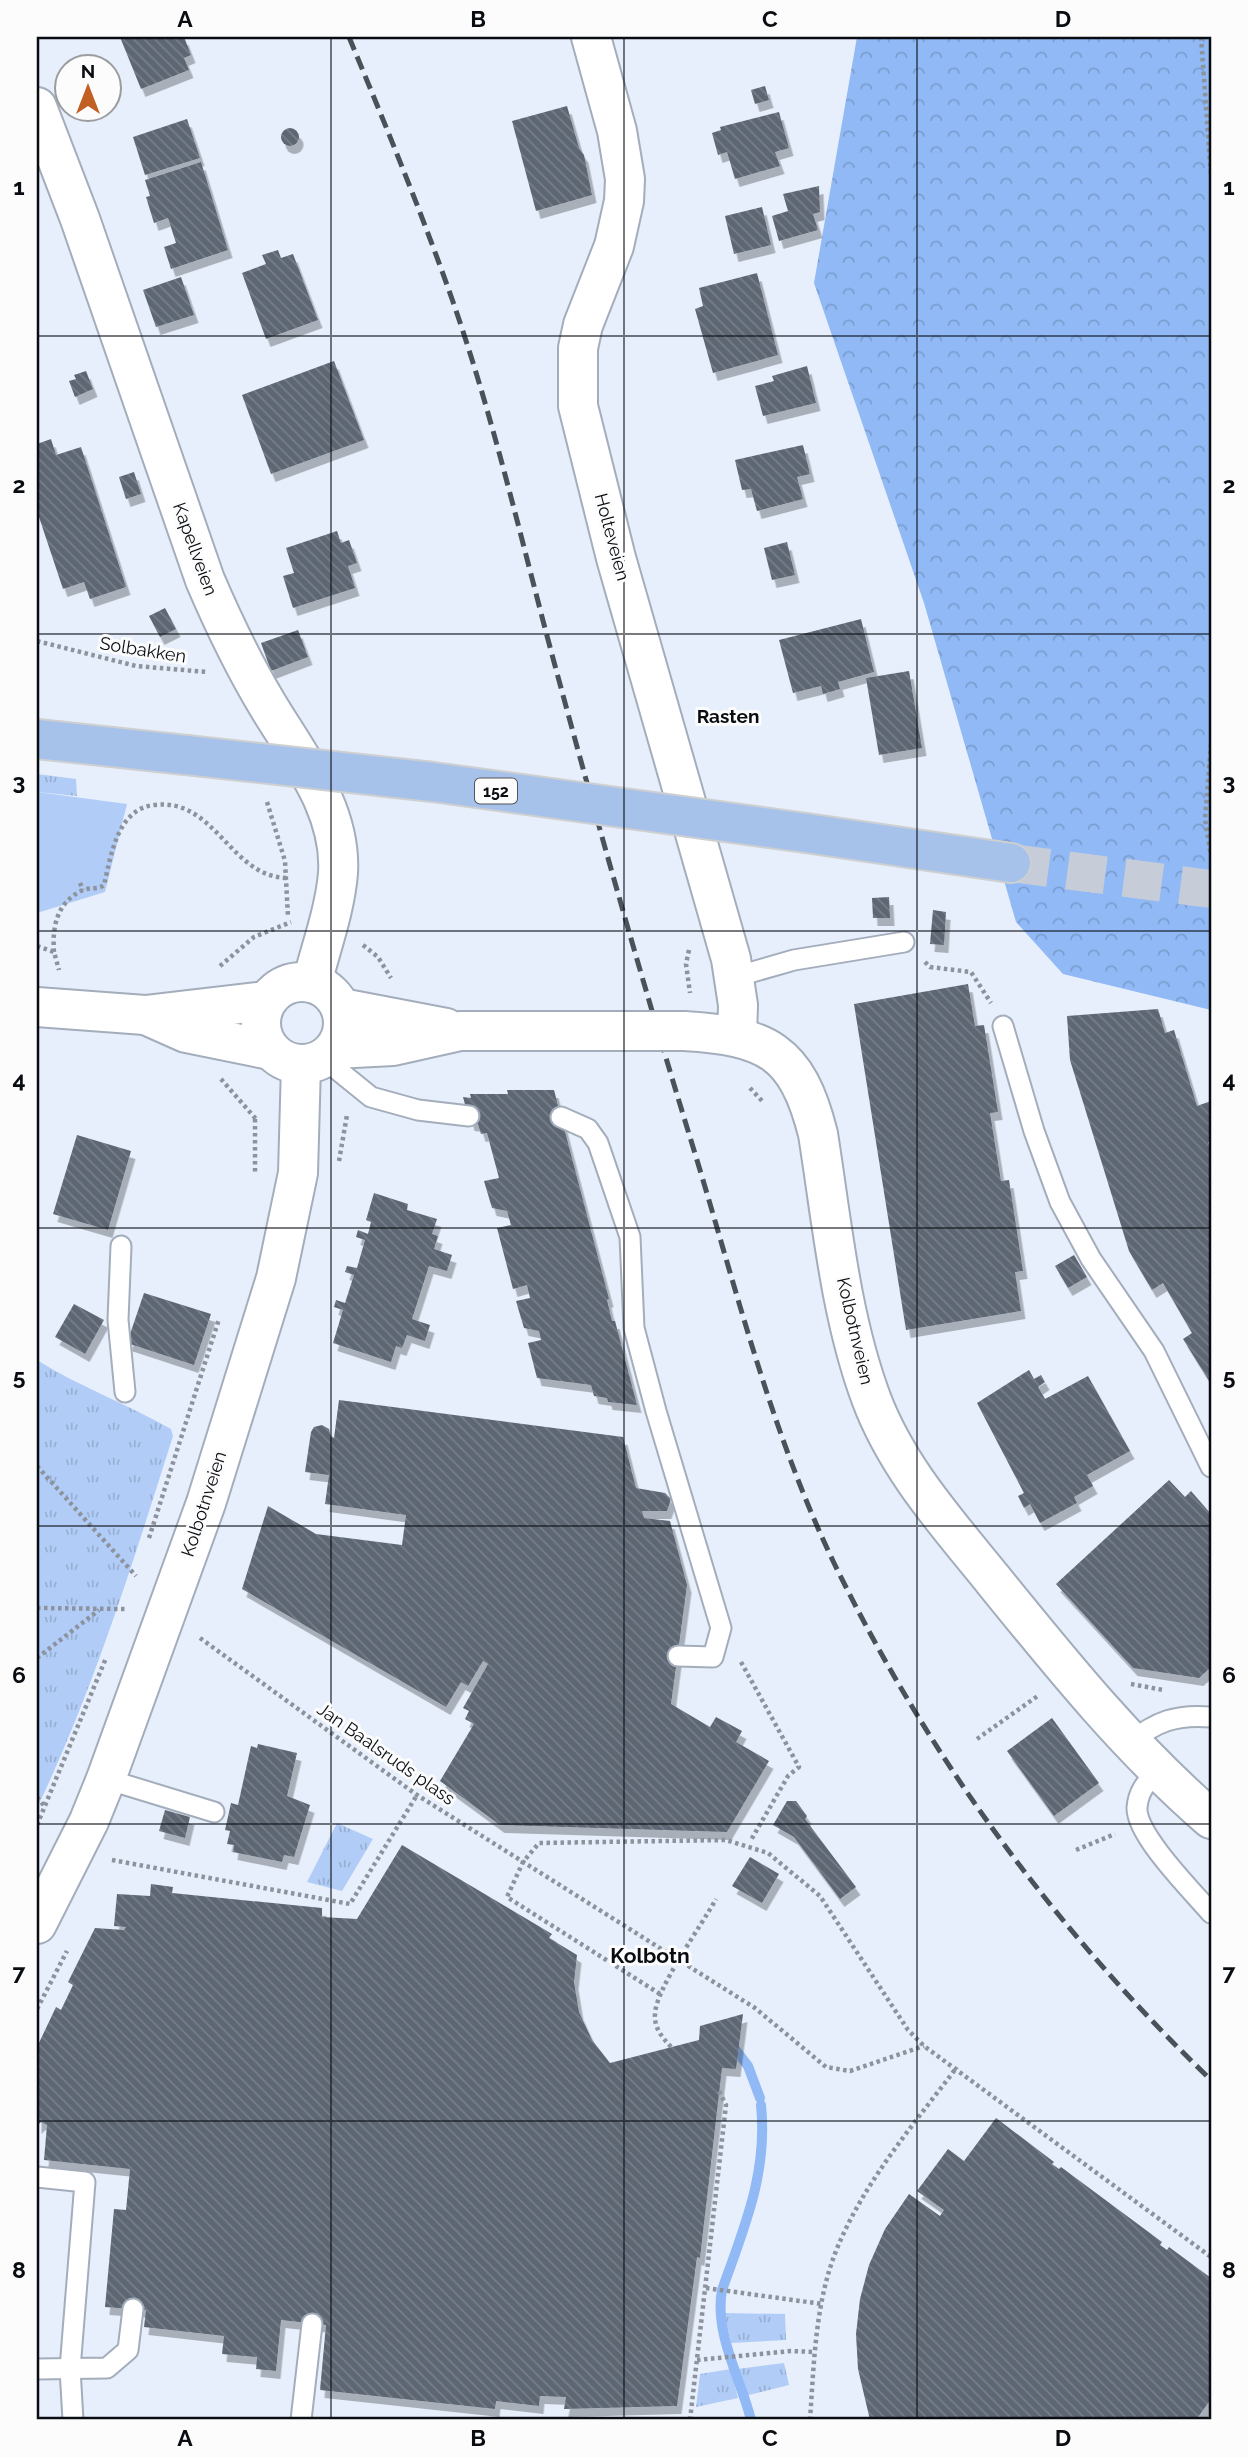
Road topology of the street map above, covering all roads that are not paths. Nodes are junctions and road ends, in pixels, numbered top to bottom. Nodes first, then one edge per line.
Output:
1 (592, 37) edge
2 (42, 131) edge
3 (37, 739) edge
4 (1011, 863) tunnel mouth
5 (904, 942) road end
6 (735, 978) junction
7 (312, 982) junction
8 (266, 1001) junction
9 (37, 1007) edge
10 (341, 1008) junction
11 (145, 1015) junction
12 (1003, 1026) road end
13 (460, 1031) junction
14 (737, 1036) junction
15 (307, 1056) junction
16 (468, 1116) dead end
17 (561, 1117) dead end
18 (121, 1246) dead end
19 (125, 1392) dead end
20 (1211, 1468) edge
21 (678, 1656) dead end
22 (1211, 1717) edge
23 (1130, 1743) junction
24 (1157, 1771) junction
25 (106, 1779) junction
26 (214, 1812) dead end
27 (1211, 1819) edge
28 (1211, 1913) edge
29 (37, 1924) edge
30 (37, 2177) edge
31 (133, 2309) dead end
32 (312, 2324) dead end
33 (37, 2369) edge
34 (70, 2369) junction
35 (73, 2420) edge
36 (301, 2420) edge

1 - 6 street, Holteveien
2 - 7 street, Kapellveien
3 - 4 main road, 152, bridge
5 - 6 lane
6 - 14 street, Holteveien
7 - 8 street
7 - 10 street
8 - 11 street
8 - 15 street, Kolbotnveien
9 - 11 street
10 - 13 street, Kolbotnveien
10 - 15 street, Kolbotnveien
11 - 15 street
12 - 20 lane
13 - 14 street, Kolbotnveien, bridge
13 - 15 street, Kolbotnveien
14 - 23 street, Kolbotnveien
15 - 16 lane
15 - 25 street, Kolbotnveien
17 - 21 lane
18 - 19 lane
22 - 23 lane
23 - 24 street, Kolbotnveien
24 - 27 street, Kolbotnveien
24 - 28 lane
25 - 26 lane
25 - 29 street, Kolbotnveien
30 - 34 lane
31 - 34 lane
32 - 36 lane
33 - 34 lane
34 - 35 lane

